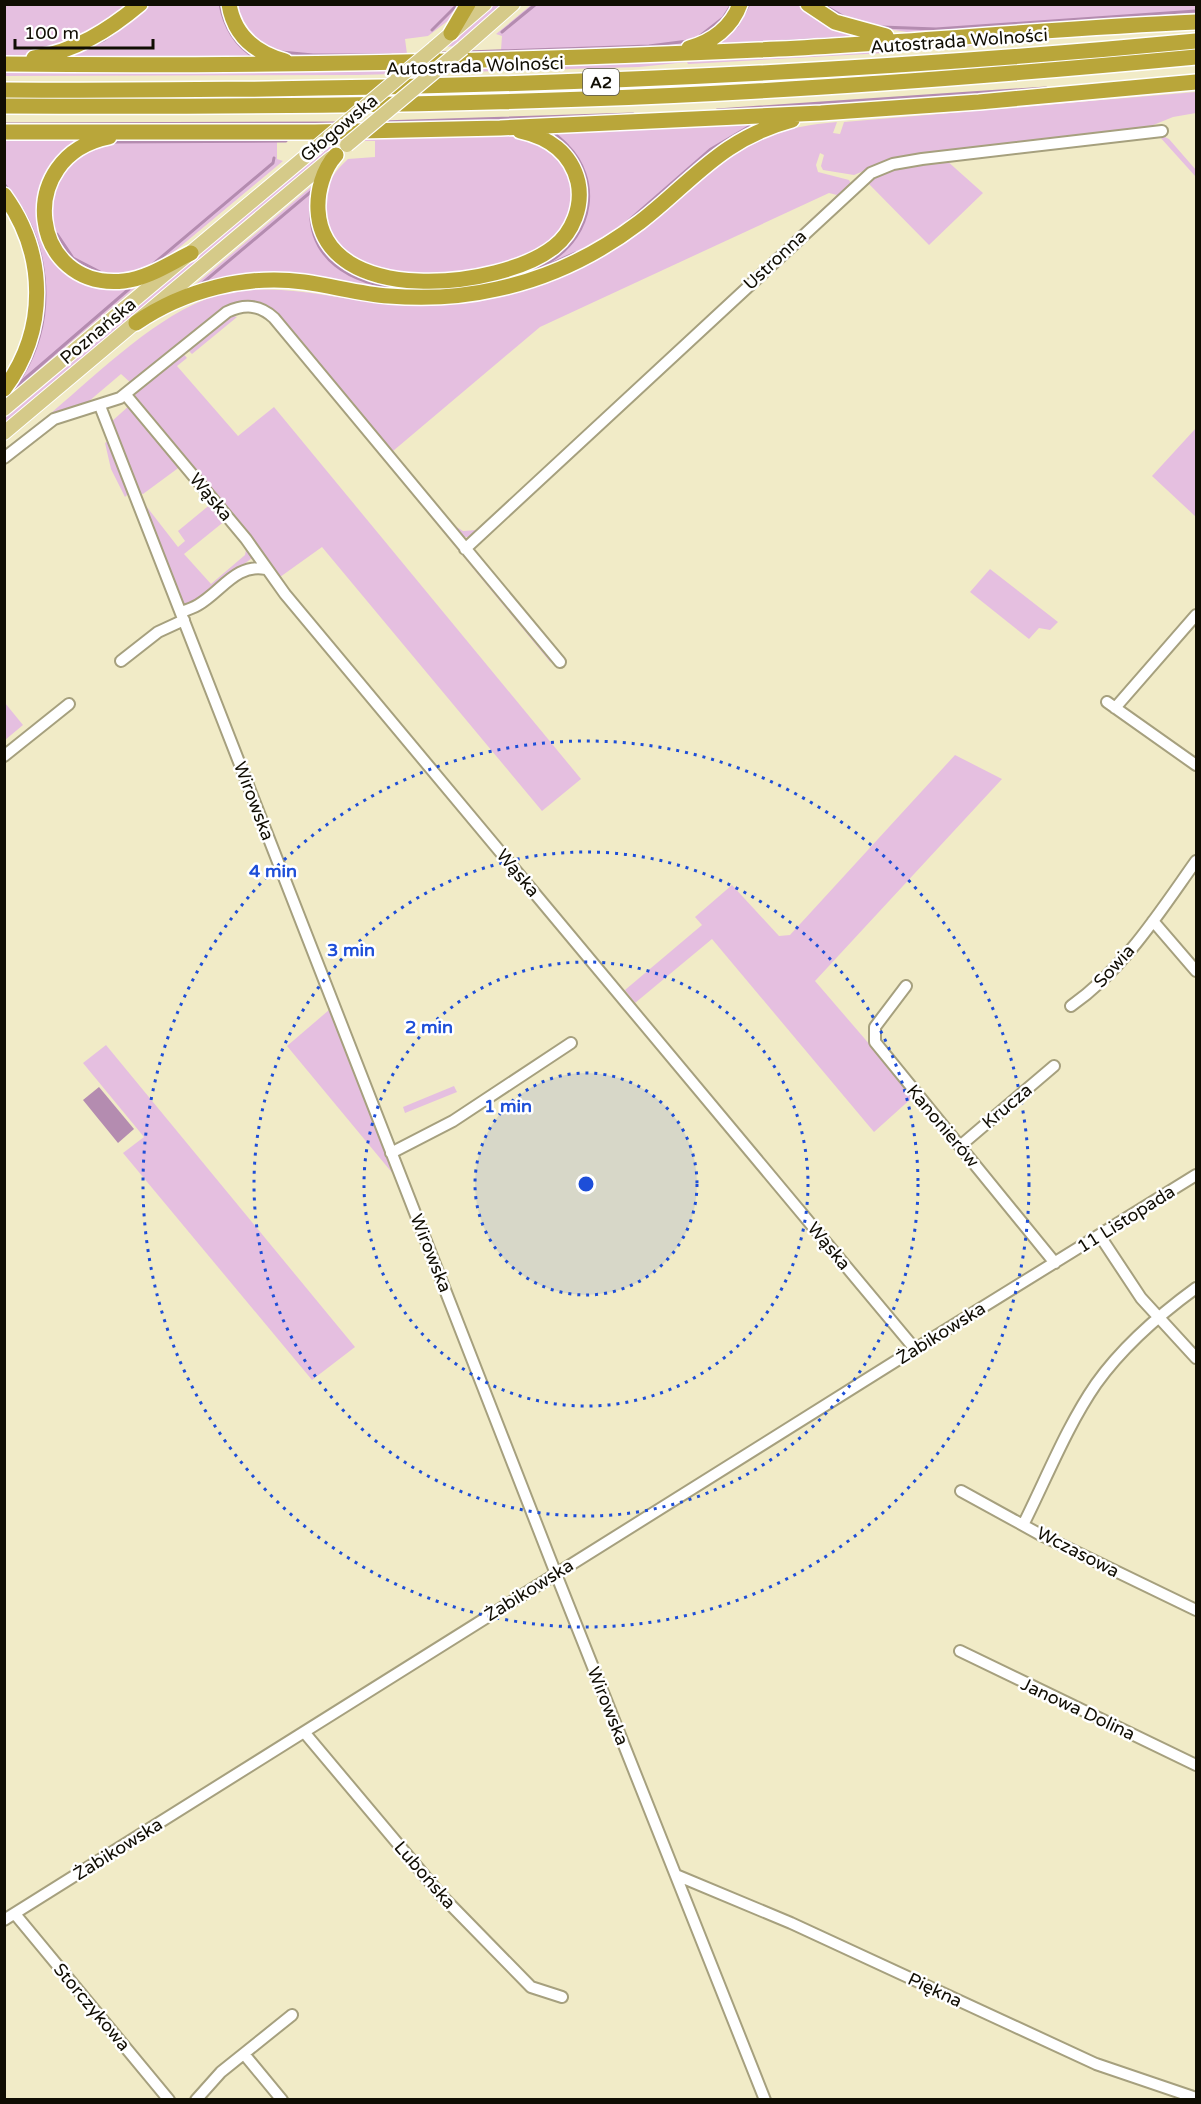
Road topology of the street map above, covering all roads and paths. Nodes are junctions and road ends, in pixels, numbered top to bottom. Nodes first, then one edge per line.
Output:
1 (140, 4) edge
2 (229, 4) edge
3 (468, 4) edge
4 (485, 4) edge
5 (513, 4) edge
6 (741, 4) edge
7 (808, 4) edge
8 (1197, 22) edge
9 (451, 33) junction
10 (922, 38) junction
11 (1197, 41) edge
12 (662, 54) junction
13 (1197, 57) edge
14 (4, 64) edge
15 (311, 65) junction
16 (1197, 82) edge
17 (4, 90) edge
18 (4, 106) edge
19 (821, 113) junction
20 (500, 128) junction
21 (1162, 131) dead end
22 (4, 132) edge
23 (139, 133) junction
24 (341, 150) junction
25 (4, 195) edge
26 (204, 242) joint
27 (191, 253) junction
28 (215, 256) joint
29 (136, 323) junction
30 (4, 389) edge
31 (125, 394) junction
32 (100, 406) junction
33 (4, 409) edge
34 (4, 433) edge
35 (4, 458) edge
36 (465, 549) junction
37 (266, 569) junction
38 (1197, 615) edge
39 (182, 616) junction
40 (121, 661) dead end
41 (560, 662) dead end
42 (69, 704) dead end
43 (4, 756) edge
44 (1197, 765) edge
45 (1197, 861) edge
46 (1153, 921) junction
47 (1197, 971) edge
48 (906, 986) dead end
49 (1071, 1005) dead end
50 (571, 1043) dead end
51 (1054, 1066) dead end
52 (960, 1146) junction
53 (391, 1153) junction
54 (1197, 1175) edge
55 (1100, 1236) junction
56 (1055, 1263) junction
57 (1197, 1288) edge
58 (1158, 1318) junction
59 (915, 1349) junction
60 (1197, 1358) edge
61 (961, 1491) dead end
62 (1024, 1523) junction
63 (556, 1574) junction
64 (1197, 1610) edge
65 (960, 1652) dead end
66 (304, 1732) junction
67 (1197, 1765) edge
68 (676, 1875) junction
69 (15, 1914) junction
70 (4, 1920) edge
71 (562, 1997) dead end
72 (292, 2015) dead end
73 (244, 2054) junction
74 (1197, 2098) edge
75 (169, 2100) edge
76 (196, 2100) edge
77 (282, 2100) edge
78 (765, 2100) edge

1 - 14 highway
2 - 15 highway
3 - 9 highway
4 - 9 main road, Głogowska
5 - 24 main road, Głogowska, bridge
6 - 12 highway
7 - 10 highway
8 - 10 highway
9 - 26 main road, Głogowska, bridge
10 - 12 highway
11 - 17 highway, Autostrada Wolności / A2
12 - 15 highway
13 - 18 highway, Autostrada Wolności / A2
14 - 15 highway
16 - 19 highway
19 - 20 highway
19 - 29 highway
20 - 23 highway
20 - 24 highway
21 - 36 street, Ustronna
22 - 23 highway
23 - 27 highway
24 - 28 main road, Głogowska
25 - 30 highway
26 - 27 main road, Poznańska
27 - 33 main road, Poznańska
28 - 29 main road, Poznańska
29 - 34 main road, Poznańska
31 - 32 street
31 - 36 street
31 - 37 street, Wąska
32 - 35 street
32 - 39 street, Wirowska
36 - 41 street
37 - 39 street
37 - 59 street, Wąska
38 - 44 street
39 - 40 street
39 - 53 street, Wirowska
42 - 43 street
45 - 46 street, Sowia
46 - 47 street
46 - 49 street, Sowia
48 - 52 street, Kanonierów
50 - 53 street
51 - 52 street, Krucza
52 - 56 street, Kanonierów
53 - 63 street, Wirowska
54 - 55 street, 11 Listopada
55 - 56 street, 11 Listopada
55 - 58 street
56 - 59 street, Żabikowska
57 - 58 street
58 - 60 street
58 - 62 street
59 - 63 street, Żabikowska
61 - 62 street, Wczasowa
62 - 64 street, Wczasowa
63 - 66 street, Żabikowska
63 - 68 street, Wirowska
65 - 67 street, Janowa Dolina
66 - 69 street, Żabikowska
66 - 71 street, Lubońska
68 - 74 street, Piękna
68 - 78 street, Wirowska
69 - 70 street, Żabikowska
69 - 75 street, Storczykowa
72 - 73 street
73 - 76 street
73 - 77 street

